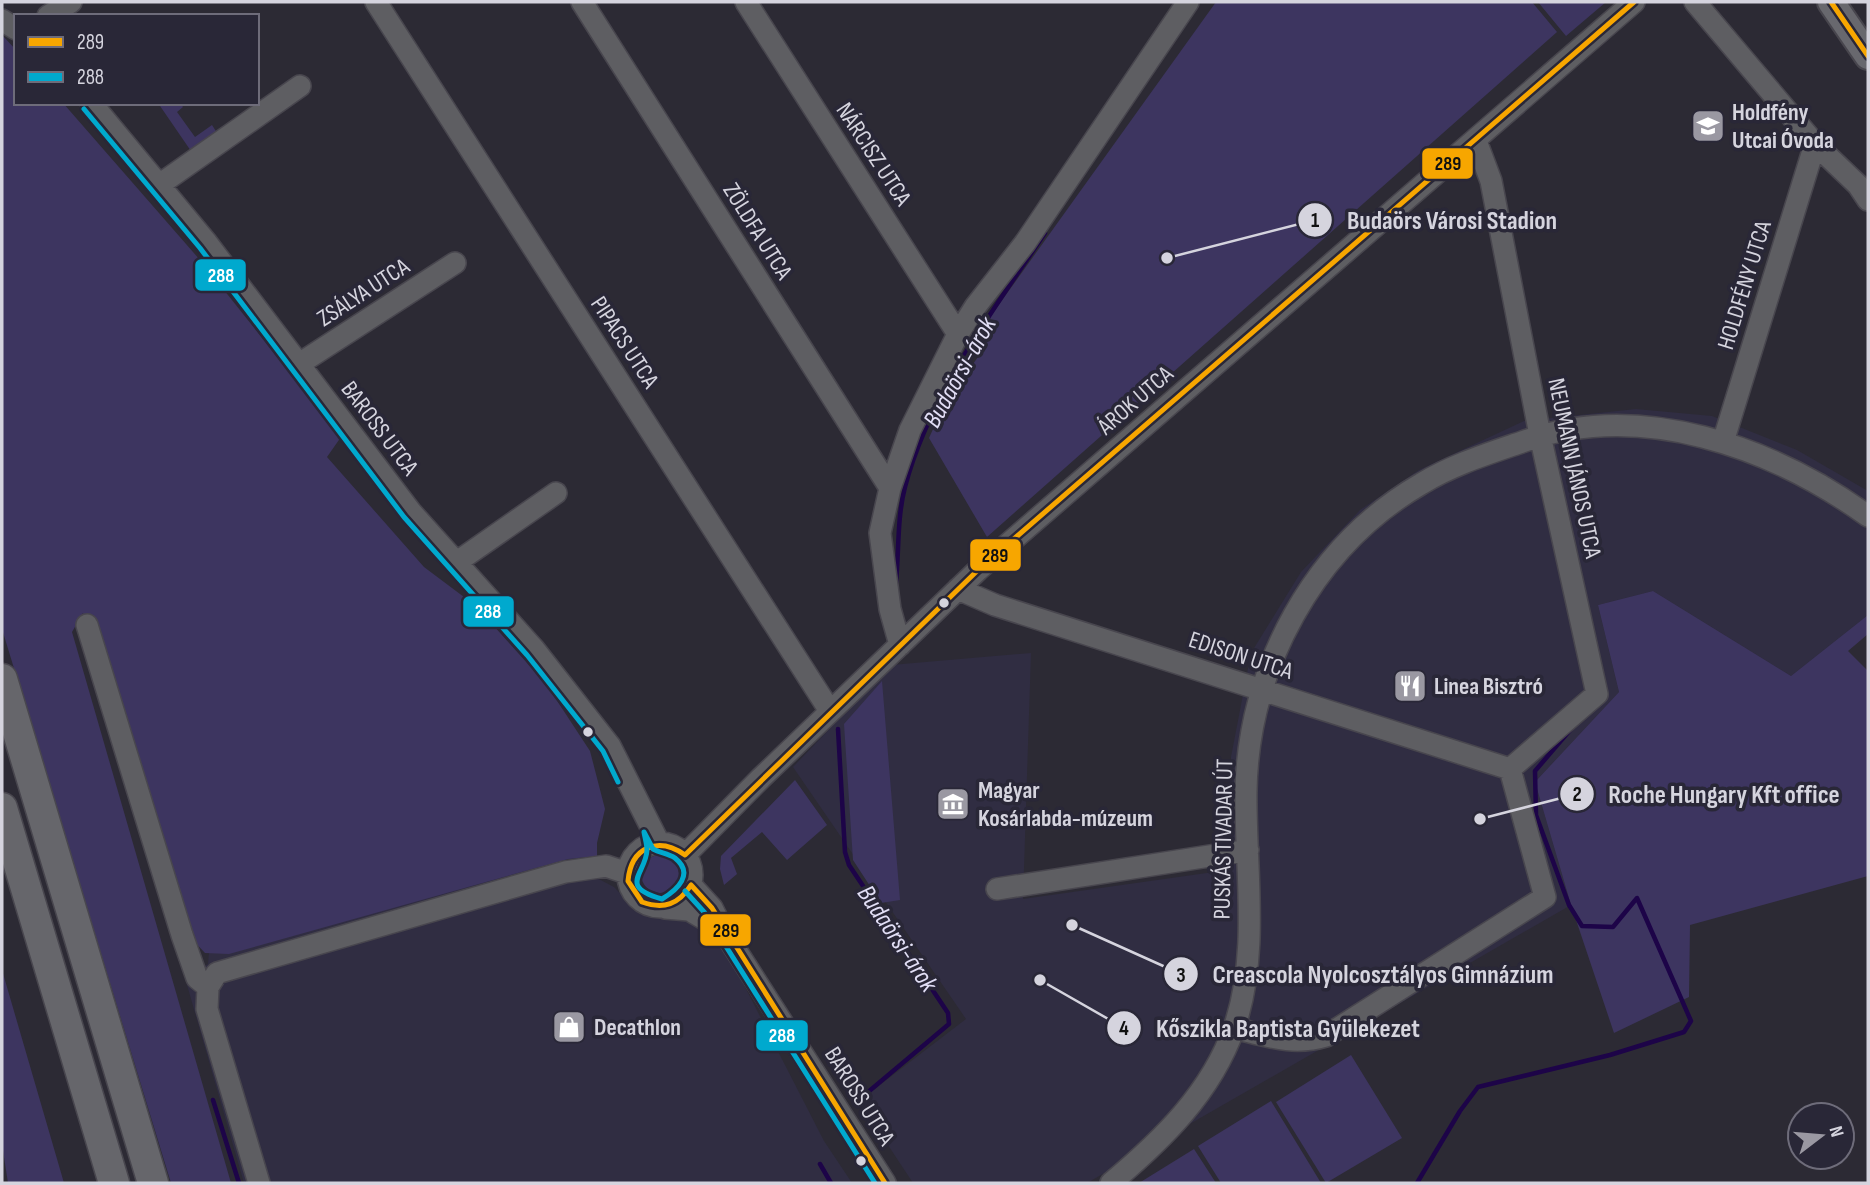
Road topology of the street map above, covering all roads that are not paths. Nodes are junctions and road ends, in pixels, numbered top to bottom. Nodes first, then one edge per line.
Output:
1 (71, 2) edge
2 (376, 2) edge
3 (582, 2) edge
4 (746, 2) edge
5 (1188, 2) edge
6 (1634, 2) edge
7 (1695, 2) edge
8 (1832, 2) edge
9 (51, 14) edge
10 (1868, 57) edge
11 (300, 86) dead end
12 (93, 105) edge
13 (1476, 141) junction
14 (1815, 144) junction
15 (159, 185) junction
16 (1868, 200) edge
17 (455, 263) dead end
18 (958, 334) junction
19 (299, 364) junction
20 (1540, 435) junction
21 (1723, 442) junction
22 (890, 488) junction
23 (556, 493) dead end
24 (1868, 516) edge
25 (457, 562) junction
26 (958, 589) junction
27 (87, 625) dead end
28 (900, 645) junction
29 (2, 679) edge
30 (1263, 689) junction
31 (830, 711) junction
32 (1510, 769) junction
33 (627, 783) junction
34 (2, 808) edge
35 (659, 843) junction
36 (638, 850) junction
37 (1248, 850) junction
38 (685, 855) junction
39 (627, 873) junction
40 (691, 885) junction
41 (997, 889) dead end
42 (663, 908) junction
43 (723, 930) junction
44 (208, 988) junction
45 (1234, 1028) junction
46 (114, 1183) edge
47 (153, 1183) edge
48 (259, 1183) edge
49 (885, 1183) edge
50 (1111, 1183) edge

1 - 9 street
2 - 31 street, PIPACS UTCA
3 - 22 street, ZÖLDFA UTCA
4 - 18 street, NÁRCISZ UTCA
5 - 18 street
6 - 13 street, ÁROK UTCA
7 - 14 street
8 - 10 main road
11 - 15 street
12 - 15 street, BAROSS UTCA
13 - 20 street, NEUMANN JÁNOS UTCA
13 - 26 street, ÁROK UTCA
14 - 16 street
14 - 21 street, HOLDFÉNY UTCA
15 - 19 street, BAROSS UTCA
17 - 19 street, ZSÁLYA UTCA
18 - 22 street
19 - 25 street, BAROSS UTCA
20 - 21 street, PUSKÁS TIVADAR ÚT
20 - 30 street, PUSKÁS TIVADAR ÚT
20 - 32 street, NEUMANN JÁNOS UTCA
21 - 24 street, PUSKÁS TIVADAR ÚT
22 - 28 street
23 - 25 street
25 - 33 street, BAROSS UTCA
26 - 28 street, ÁROK UTCA
26 - 30 street, EDISON UTCA
27 - 44 street
28 - 31 street, ÁROK UTCA
29 - 47 highway
30 - 32 street, EDISON UTCA
30 - 37 street, PUSKÁS TIVADAR ÚT
31 - 38 street, ÁROK UTCA
32 - 45 street
33 - 35 street, BAROSS UTCA
33 - 36 street, BAROSS UTCA
34 - 46 highway
35 - 36 street
35 - 38 street
36 - 39 street
37 - 41 street
37 - 45 street, PUSKÁS TIVADAR ÚT
38 - 40 street
39 - 42 street
39 - 44 street
40 - 42 street
40 - 43 street, BAROSS UTCA
42 - 43 street, BAROSS UTCA
43 - 49 street, BAROSS UTCA
44 - 48 street
45 - 50 street, PUSKÁS TIVADAR ÚT

